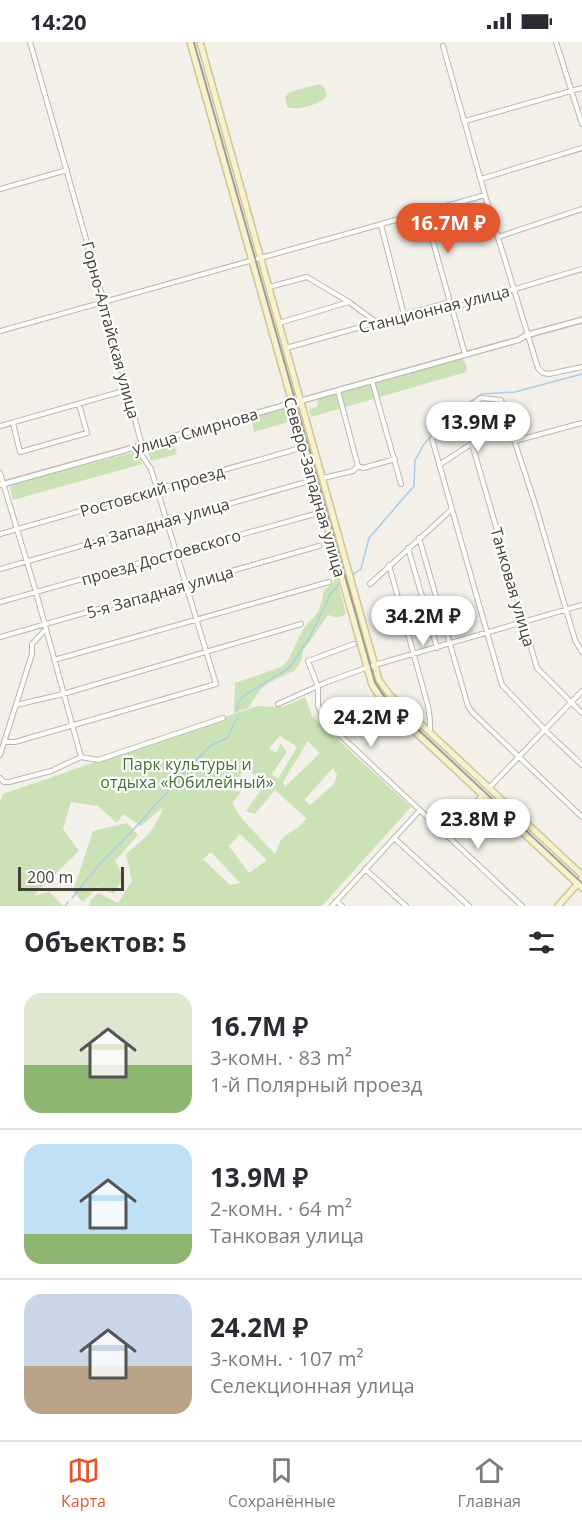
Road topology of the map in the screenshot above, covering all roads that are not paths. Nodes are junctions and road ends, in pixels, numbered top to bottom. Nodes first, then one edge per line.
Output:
1 (30, 42) edge
2 (190, 42) edge
3 (200, 42) edge
4 (556, 42) edge
5 (443, 46) dead end
6 (582, 88) edge
7 (571, 91) junction
8 (465, 121) junction
9 (582, 124) edge
10 (582, 148) edge
11 (67, 171) junction
12 (481, 179) junction
13 (0, 189) edge
14 (485, 195) junction
15 (582, 209) edge
16 (425, 213) junction
17 (381, 225) junction
18 (498, 237) junction
19 (260, 258) junction
20 (251, 260) junction
21 (582, 269) edge
22 (268, 287) junction
23 (514, 290) junction
24 (349, 302) junction
25 (104, 303) junction
26 (451, 305) junction
27 (404, 315) junction
28 (582, 320) edge
29 (279, 323) junction
30 (376, 323) junction
31 (0, 331) edge
32 (527, 335) junction
33 (286, 348) junction
34 (465, 354) junction
35 (582, 368) edge
36 (372, 381) junction
37 (127, 390) junction
38 (338, 390) junction
39 (301, 400) junction
40 (291, 403) junction
41 (79, 404) junction
42 (13, 423) junction
43 (582, 423) edge
44 (509, 425) junction
45 (0, 426) edge
46 (515, 441) junction
47 (472, 444) junction
48 (142, 446) junction
49 (304, 447) junction
50 (395, 459) junction
51 (439, 465) junction
52 (358, 466) junction
53 (0, 473) edge
54 (323, 478) junction
55 (313, 480) junction
56 (2, 484) edge
57 (401, 484) dead end
58 (157, 490) junction
59 (451, 510) junction
60 (322, 512) junction
61 (167, 521) junction
62 (17, 529) junction
63 (0, 534) edge
64 (419, 538) junction
65 (319, 546) dead end
66 (408, 548) junction
67 (176, 553) junction
68 (27, 561) junction
69 (389, 565) junction
70 (0, 569) edge
71 (329, 582) dead end
72 (370, 584) dead end
73 (185, 585) junction
74 (36, 592) junction
75 (0, 602) edge
76 (582, 605) edge
77 (566, 610) junction
78 (195, 619) junction
79 (523, 623) junction
80 (44, 624) junction
81 (301, 624) dead end
82 (46, 629) junction
83 (487, 634) junction
84 (0, 636) edge
85 (354, 644) dead end
86 (450, 644) junction
87 (436, 648) junction
88 (206, 651) junction
89 (582, 652) edge
90 (413, 655) junction
91 (54, 660) junction
92 (375, 665) junction
93 (366, 668) junction
94 (318, 687) junction
95 (582, 691) edge
96 (63, 694) junction
97 (571, 702) junction
98 (278, 704) dead end
99 (16, 705) junction
100 (582, 713) edge
101 (223, 718) dead end
102 (72, 726) junction
103 (545, 730) junction
104 (430, 732) junction
105 (4, 742) junction
106 (0, 754) edge
107 (519, 756) junction
108 (81, 757) junction
109 (582, 765) edge
110 (0, 778) edge
111 (489, 788) junction
112 (483, 795) junction
113 (420, 810) junction
114 (582, 817) edge
115 (445, 834) junction
116 (394, 838) junction
117 (365, 869) junction
118 (582, 877) edge
119 (580, 886) edge
120 (336, 901) junction
121 (332, 906) edge
122 (342, 906) edge
123 (406, 906) edge
124 (469, 906) edge
125 (522, 906) edge
126 (558, 906) edge

1 - 11 street, Горно-Алтайская улица
2 - 20 main road, Северо-Западная улица
3 - 19 main road, Северо-Западная улица
4 - 7 street
5 - 8 street
6 - 7 street
7 - 8 street
7 - 9 street
8 - 12 street
10 - 12 street
11 - 13 street
11 - 25 street, Горно-Алтайская улица
12 - 14 street
14 - 16 street
14 - 18 street
15 - 18 street
16 - 17 street
16 - 26 street
17 - 19 street
17 - 27 street
18 - 23 street
19 - 20 street
19 - 22 main road, Северо-Западная улица
20 - 25 street
20 - 40 main road, Северо-Западная улица
21 - 23 street, Станционная улица
22 - 24 street
22 - 29 main road, Северо-Западная улица
23 - 26 street, Станционная улица
23 - 32 street
24 - 29 street
24 - 30 street
25 - 31 street
25 - 37 street, Горно-Алтайская улица
26 - 27 street, Станционная улица
26 - 34 street
27 - 30 street, Станционная улица
28 - 32 street, улица Смирнова
29 - 33 main road, Северо-Западная улица
30 - 33 street, Станционная улица
32 - 34 street, улица Смирнова
32 - 35 street
33 - 39 main road, Северо-Западная улица
34 - 36 street, улица Смирнова
36 - 38 street, улица Смирнова
36 - 50 street
37 - 41 street
37 - 48 street, Горно-Алтайская улица
38 - 39 street, улица Смирнова
38 - 52 street
39 - 40 street, улица Смирнова
39 - 54 main road, Северо-Западная улица
40 - 48 street, улица Смирнова
40 - 49 main road, Северо-Западная улица
41 - 42 street
41 - 42 street
42 - 45 street
43 - 46 street
44 - 46 street
44 - 47 street
44 - 51 street
46 - 77 street
47 - 51 street
47 - 79 street, Танковая улица
48 - 56 street, улица Смирнова
48 - 58 street, Горно-Алтайская улица
49 - 55 main road, Северо-Западная улица
49 - 58 street, Ростовский проезд
50 - 52 street
50 - 57 street
51 - 59 street
52 - 54 street
53 - 56 street
54 - 92 main road, Северо-Западная улица
55 - 60 main road, Северо-Западная улица
55 - 61 street, 4-я Западная улица
56 - 62 street
58 - 61 street, Горно-Алтайская улица
58 - 62 street, Ростовский проезд
59 - 64 street
59 - 83 street
60 - 67 street, проезд Достоевского
60 - 93 main road, Северо-Западная улица
61 - 67 street, Горно-Алтайская улица
61 - 68 street, 4-я Западная улица
62 - 63 street, Ростовский проезд
62 - 68 street
64 - 66 street
64 - 86 street
65 - 73 street, 5-я Западная улица
66 - 69 street
66 - 87 street
67 - 73 street, Горно-Алтайская улица
67 - 74 street, проезд Достоевского
68 - 70 street, 4-я Западная улица
68 - 74 street
69 - 72 street
69 - 90 street
71 - 78 street
73 - 78 street, Горно-Алтайская улица
73 - 80 street, 5-я Западная улица
74 - 75 street, проезд Достоевского
74 - 80 street
76 - 77 street
77 - 79 street
77 - 89 street
78 - 88 street, Горно-Алтайская улица
78 - 91 street
79 - 83 street
79 - 97 street, Танковая улица
80 - 82 street
80 - 84 street, 5-я Западная улица
81 - 88 street
82 - 91 street
82 - 99 street
83 - 86 street
83 - 103 street
85 - 94 street
86 - 87 street
86 - 107 street
87 - 90 street
88 - 96 street
88 - 102 street, Горно-Алтайская улица
90 - 92 street
90 - 104 street
91 - 96 street
92 - 93 street
92 - 104 main road, Северо-Западная улица
93 - 94 street
93 - 112 main road, Северо-Западная улица
94 - 98 street
94 - 113 street
95 - 97 street
96 - 99 street
96 - 102 street
97 - 100 street, Танковая улица
97 - 103 street
99 - 105 street
101 - 108 street
102 - 105 street
102 - 108 street
103 - 107 street
103 - 109 street
104 - 111 main road, Северо-Западная улица
105 - 106 street
107 - 111 street
107 - 114 street
108 - 110 street
111 - 118 main road, Северо-Западная улица
112 - 115 street
112 - 119 main road, Северо-Западная улица
113 - 115 street
113 - 116 street
115 - 125 street
116 - 117 street
116 - 124 street
117 - 120 street
117 - 123 street
118 - 119 main road
119 - 126 main road
120 - 121 street
120 - 122 street

